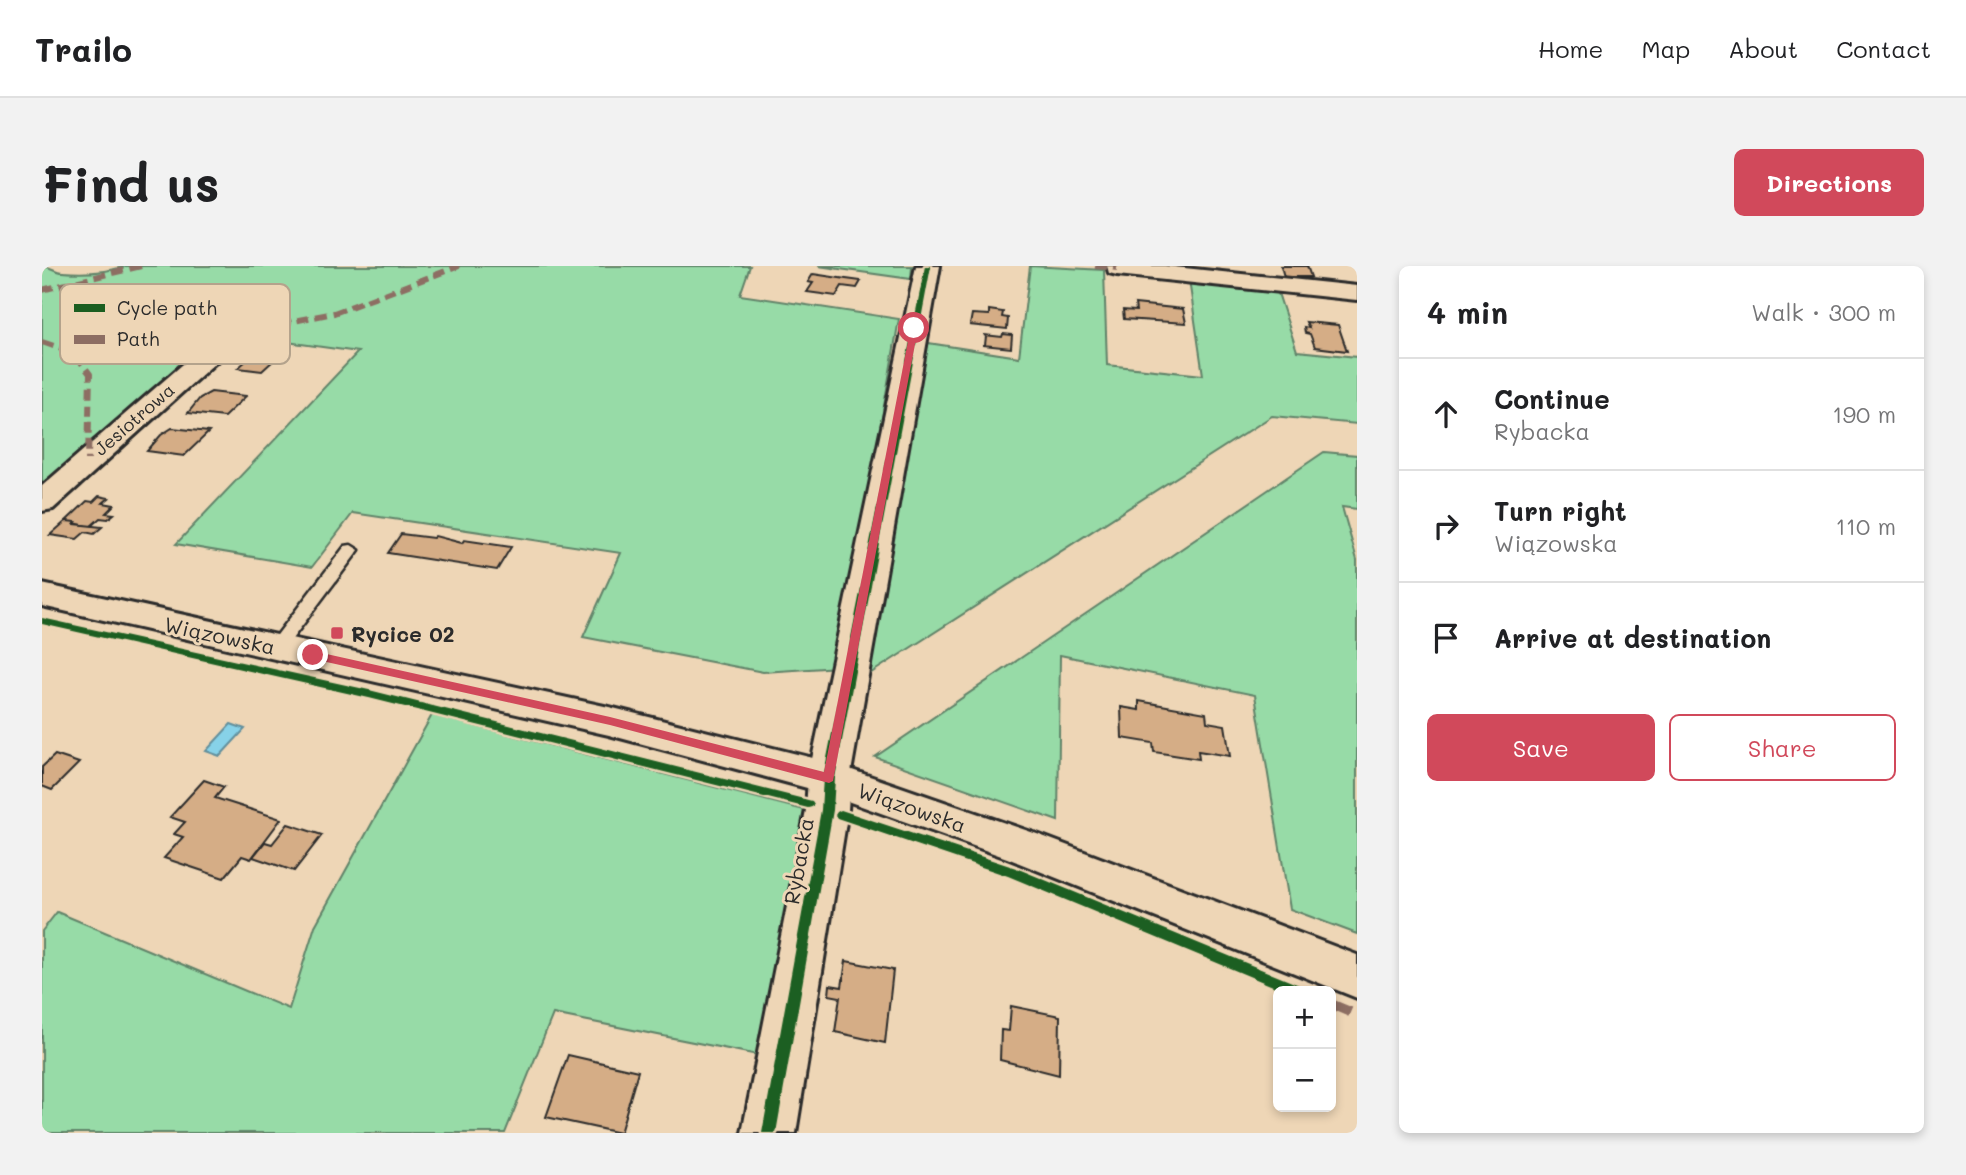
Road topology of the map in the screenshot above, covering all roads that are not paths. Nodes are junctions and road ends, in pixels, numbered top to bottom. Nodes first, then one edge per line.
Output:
1 (928, 266) edge
2 (1117, 268) dead end
3 (1357, 293) edge
4 (199, 364) edge
5 (42, 502) edge
6 (351, 550) dead end
7 (42, 595) edge
8 (277, 647) junction
9 (829, 778) junction
10 (1357, 977) edge
11 (769, 1133) edge

1 - 9 street, Rybacka
2 - 3 street
4 - 5 street, Jesiotrowa
6 - 8 lane
7 - 8 street, Wiązowska
8 - 9 street, Wiązowska
9 - 10 street, Wiązowska
9 - 11 street, Rybacka

